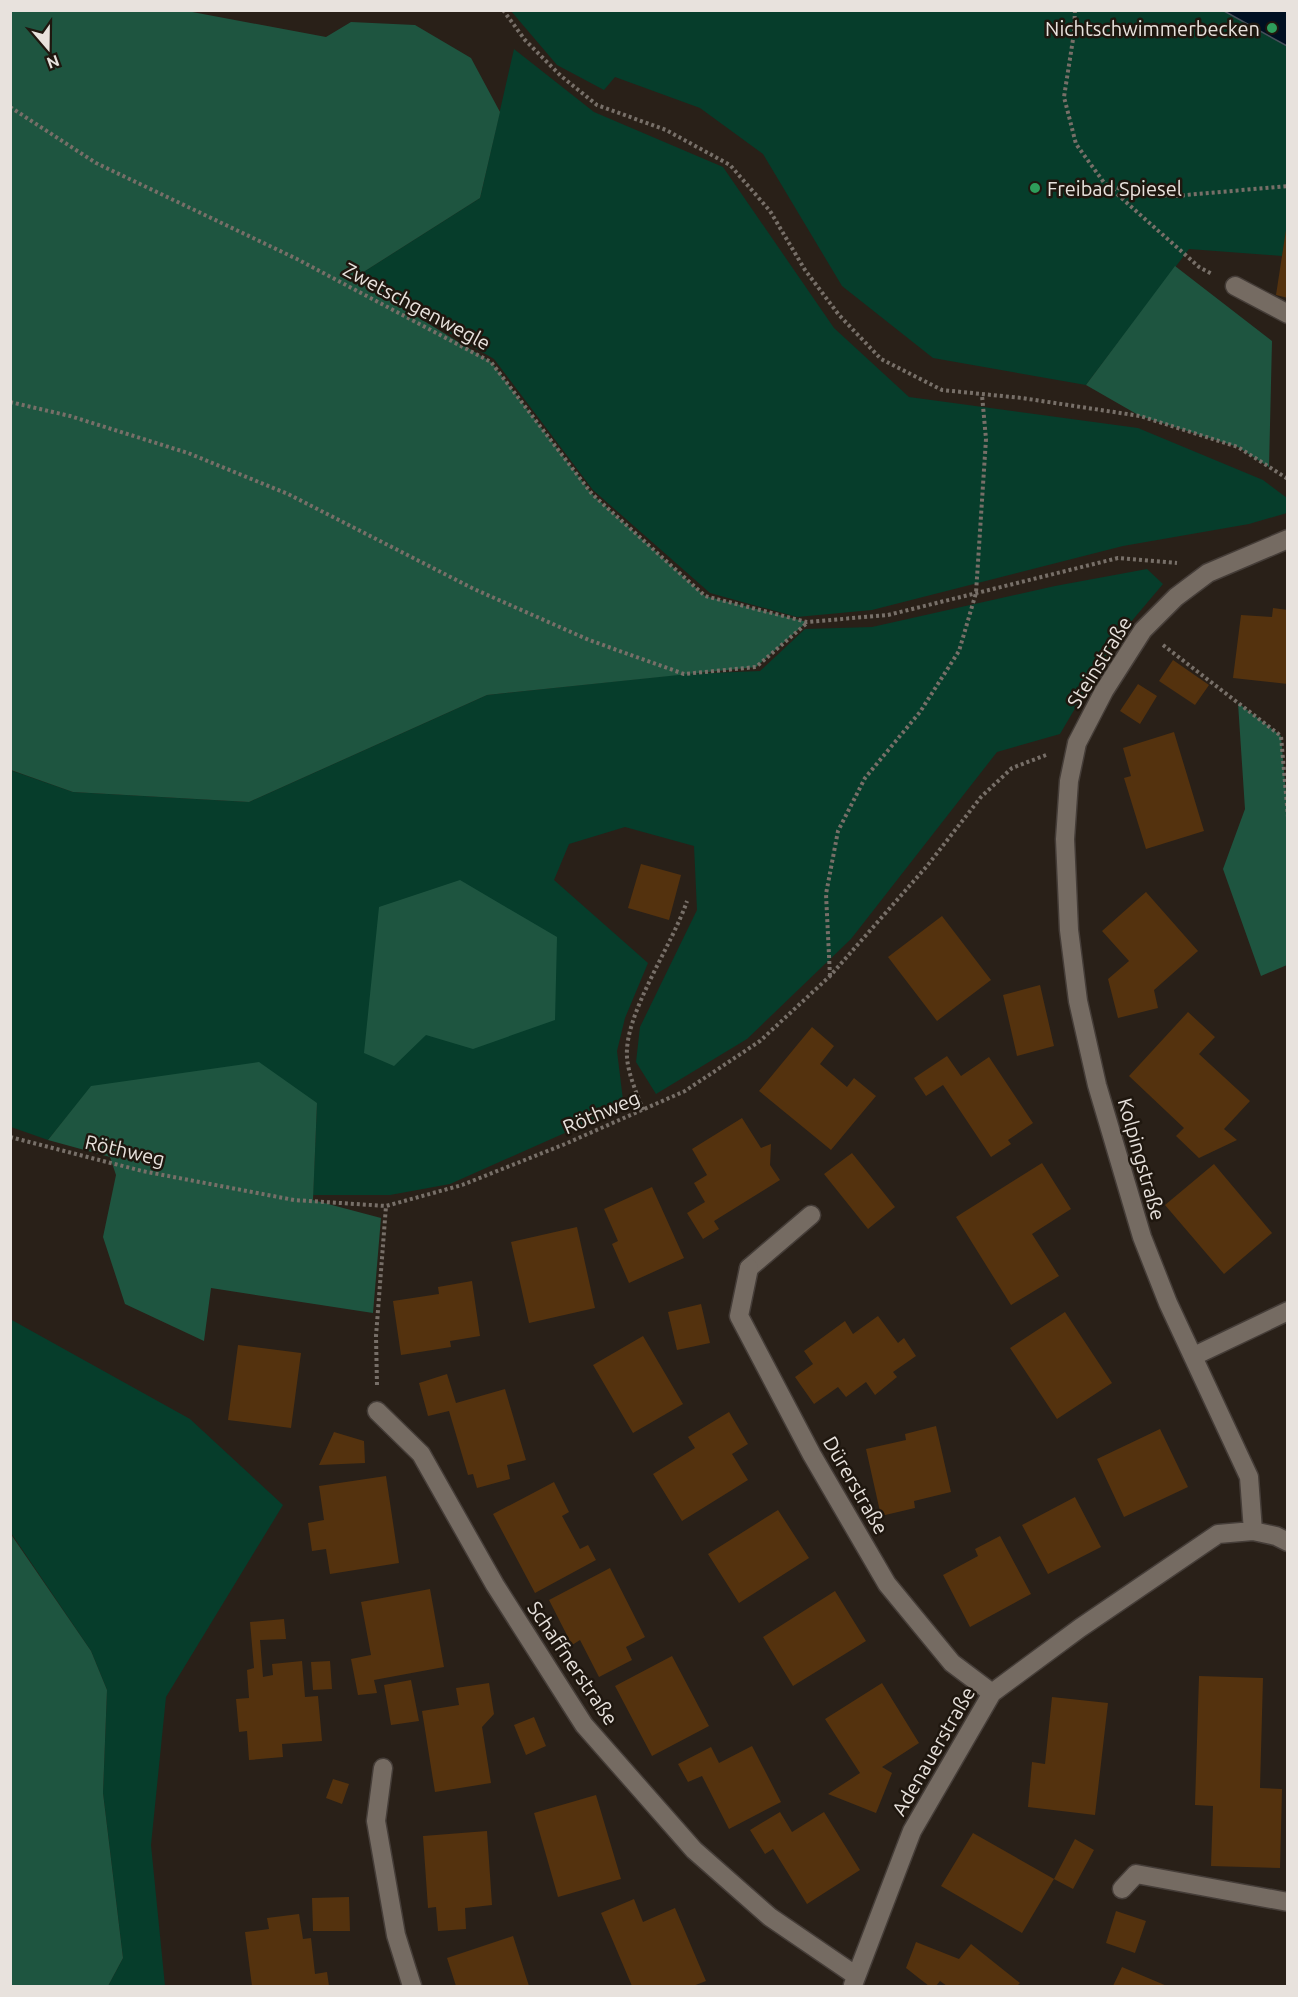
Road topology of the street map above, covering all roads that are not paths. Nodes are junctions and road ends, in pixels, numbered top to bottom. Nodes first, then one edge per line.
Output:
1 (1235, 286) road end
2 (1287, 314) edge
3 (1287, 540) edge
4 (1077, 743) joint
5 (811, 1215) dead end
6 (1287, 1311) edge
7 (1194, 1356) junction
8 (377, 1411) road end
9 (1252, 1532) junction
10 (1287, 1542) edge
11 (992, 1693) junction
12 (383, 1768) dead end
13 (1122, 1889) dead end
14 (1287, 1902) edge
15 (854, 1981) edge
16 (412, 1986) edge

1 - 2 street
3 - 4 street, Steinstraße
4 - 7 street, Kolpingstraße
5 - 11 street, Dürerstraße
6 - 7 street
7 - 9 street, Kolpingstraße
8 - 15 street, Schaffnerstraße
9 - 10 street
9 - 11 street, Adenauerstraße
11 - 15 street, Adenauerstraße
12 - 16 street
13 - 14 street

